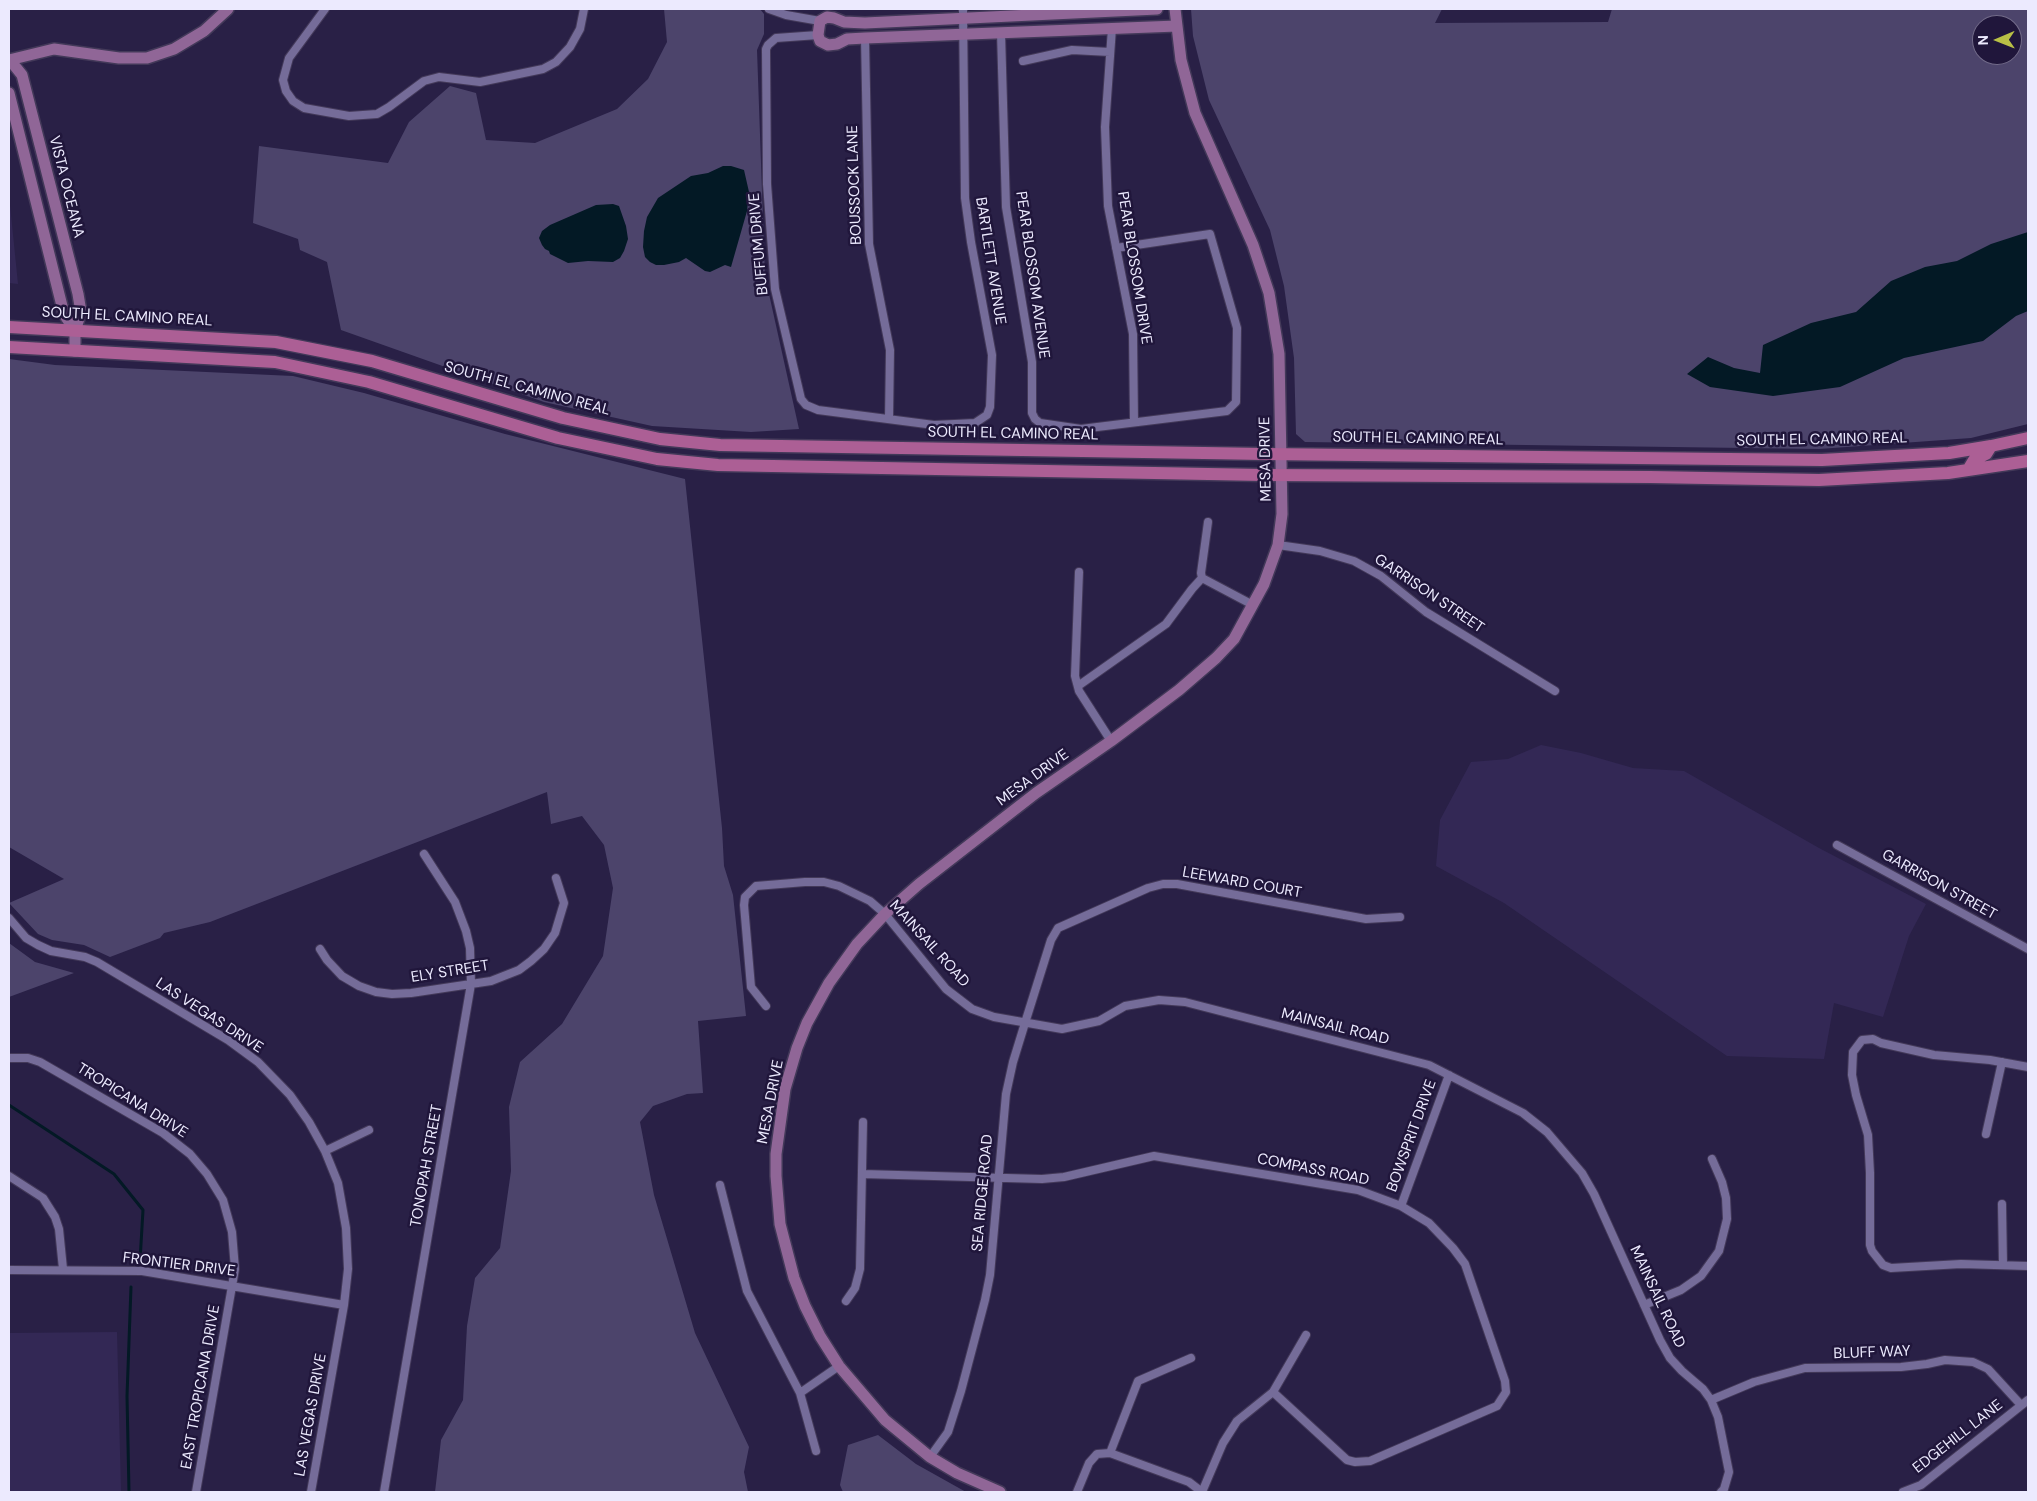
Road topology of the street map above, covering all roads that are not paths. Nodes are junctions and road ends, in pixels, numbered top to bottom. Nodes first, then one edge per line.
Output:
1 (228, 9) edge
2 (326, 9) edge
3 (584, 9) edge
4 (769, 9) edge
5 (1157, 9) edge
6 (1175, 9) edge
7 (1143, 10) edge
8 (963, 14) edge
9 (1036, 15) junction
10 (820, 21) junction
11 (900, 21) junction
12 (1177, 26) junction
13 (1112, 28) junction
14 (1001, 33) junction
15 (963, 34) junction
16 (818, 35) junction
17 (865, 38) junction
18 (1110, 52) junction
19 (1023, 61) dead end
20 (9, 62) edge
21 (9, 93) edge
22 (1116, 248) junction
23 (9, 327) edge
24 (75, 331) junction
25 (9, 347) edge
26 (75, 351) junction
27 (889, 419) junction
28 (1134, 422) junction
29 (2028, 438) edge
30 (1991, 446) junction
31 (1282, 454) junction
32 (2028, 461) edge
33 (1968, 470) junction
34 (1282, 474) junction
35 (1208, 522) dead end
36 (1278, 545) junction
37 (1079, 572) dead end
38 (1202, 578) junction
39 (1253, 605) junction
40 (1078, 686) junction
41 (1555, 691) dead end
42 (1111, 741) junction
43 (1837, 845) dead end
44 (424, 854) dead end
45 (556, 878) dead end
46 (885, 914) junction
47 (9, 918) edge
48 (1400, 918) dead end
49 (1058, 928) joint
50 (320, 949) dead end
51 (2028, 949) edge
52 (471, 984) junction
53 (766, 1006) dead end
54 (1025, 1024) junction
55 (9, 1058) edge
56 (2002, 1062) junction
57 (2028, 1068) edge
58 (1448, 1075) junction
59 (863, 1122) dead end
60 (369, 1130) dead end
61 (1986, 1134) dead end
62 (325, 1151) junction
63 (1712, 1159) dead end
64 (862, 1174) junction
65 (9, 1176) edge
66 (998, 1179) junction
67 (720, 1185) dead end
68 (2002, 1204) dead end
69 (1401, 1206) junction
70 (2003, 1265) junction
71 (2028, 1266) edge
72 (9, 1270) edge
73 (64, 1270) junction
74 (233, 1286) junction
75 (846, 1301) dead end
76 (344, 1305) junction
77 (1644, 1305) junction
78 (1306, 1335) dead end
79 (1192, 1358) dead end
80 (839, 1366) junction
81 (1273, 1392) junction
82 (800, 1393) junction
83 (1711, 1400) junction
84 (2028, 1400) edge
85 (2021, 1405) junction
86 (816, 1451) dead end
87 (1110, 1453) junction
88 (930, 1457) junction
89 (196, 1492) edge
90 (311, 1492) edge
91 (384, 1492) edge
92 (1000, 1492) edge
93 (1076, 1492) edge
94 (1202, 1492) edge
95 (1721, 1492) edge
96 (1903, 1492) edge

1 - 20 main road
2 - 3 street
4 - 10 street
5 - 7 main road
6 - 12 main road, MESA DRIVE
7 - 9 main road
7 - 13 main road
8 - 9 main road
8 - 11 main road
8 - 15 street, BARTLETT AVENUE
9 - 14 main road
10 - 11 main road
10 - 16 main road
11 - 17 main road
12 - 13 main road
12 - 31 main road, MESA DRIVE
13 - 14 main road
13 - 18 street, PEAR BLOSSOM DRIVE
14 - 15 main road
14 - 28 street, PEAR BLOSSOM AVENUE
15 - 17 main road
15 - 27 street, BARTLETT AVENUE
16 - 17 main road
16 - 27 street, BUFFUM DRIVE
17 - 27 street, BOUSSOCK LANE
18 - 19 street
18 - 22 street, PEAR BLOSSOM DRIVE
20 - 24 main road, VISTA OCEANA
21 - 24 main road, VISTA OCEANA
22 - 28 street, PEAR BLOSSOM DRIVE
22 - 28 street, PEAR BLOSSOM AVENUE
23 - 24 main road, SOUTH EL CAMINO REAL
24 - 26 main road, VISTA OCEANA
24 - 31 main road, SOUTH EL CAMINO REAL
25 - 26 main road
26 - 34 main road
29 - 30 main road, SOUTH EL CAMINO REAL
30 - 31 main road, SOUTH EL CAMINO REAL
30 - 33 main road
31 - 34 main road, MESA DRIVE
32 - 33 main road
33 - 34 main road
34 - 36 main road, MESA DRIVE
35 - 38 street
36 - 39 main road, MESA DRIVE
36 - 41 street, GARRISON STREET
37 - 40 street
38 - 39 street
38 - 40 street
39 - 42 main road, MESA DRIVE
40 - 42 street
42 - 46 main road, MESA DRIVE
43 - 51 street, GARRISON STREET
44 - 52 street, TONOPAH STREET
45 - 52 street, ELY STREET
46 - 53 street, MAINSAIL ROAD
46 - 54 street, MAINSAIL ROAD
46 - 80 main road, MESA DRIVE
47 - 62 street, LAS VEGAS DRIVE
48 - 49 street, LEEWARD COURT
49 - 54 street, SEA RIDGE ROAD
50 - 52 street, ELY STREET
52 - 91 street, TONOPAH STREET
54 - 58 street, MAINSAIL ROAD
54 - 66 street, SEA RIDGE ROAD
55 - 74 street, TROPICANA DRIVE
56 - 57 street
56 - 61 street
56 - 70 street
58 - 69 street, BOWSPRIT DRIVE
58 - 77 street, MAINSAIL ROAD
59 - 64 street
60 - 62 street
62 - 76 street, LAS VEGAS DRIVE
63 - 77 street
64 - 66 street, COMPASS ROAD
64 - 75 street
65 - 73 street
66 - 69 street, COMPASS ROAD
66 - 88 street, SEA RIDGE ROAD
67 - 82 street
68 - 70 street
69 - 81 street, COMPASS ROAD
70 - 71 street
72 - 73 street, FRONTIER DRIVE
73 - 74 street, FRONTIER DRIVE
74 - 76 street, FRONTIER DRIVE
74 - 89 street, EAST TROPICANA DRIVE
76 - 90 street, LAS VEGAS DRIVE
77 - 83 street, MAINSAIL ROAD
78 - 81 street
79 - 87 street
80 - 82 street
80 - 88 main road, MESA DRIVE
81 - 94 street
82 - 86 street
83 - 85 street, BLUFF WAY
83 - 95 street, MAINSAIL ROAD
84 - 85 street, EDGEHILL LANE
85 - 96 street, EDGEHILL LANE
87 - 93 street
87 - 94 street
88 - 92 main road, MESA DRIVE

